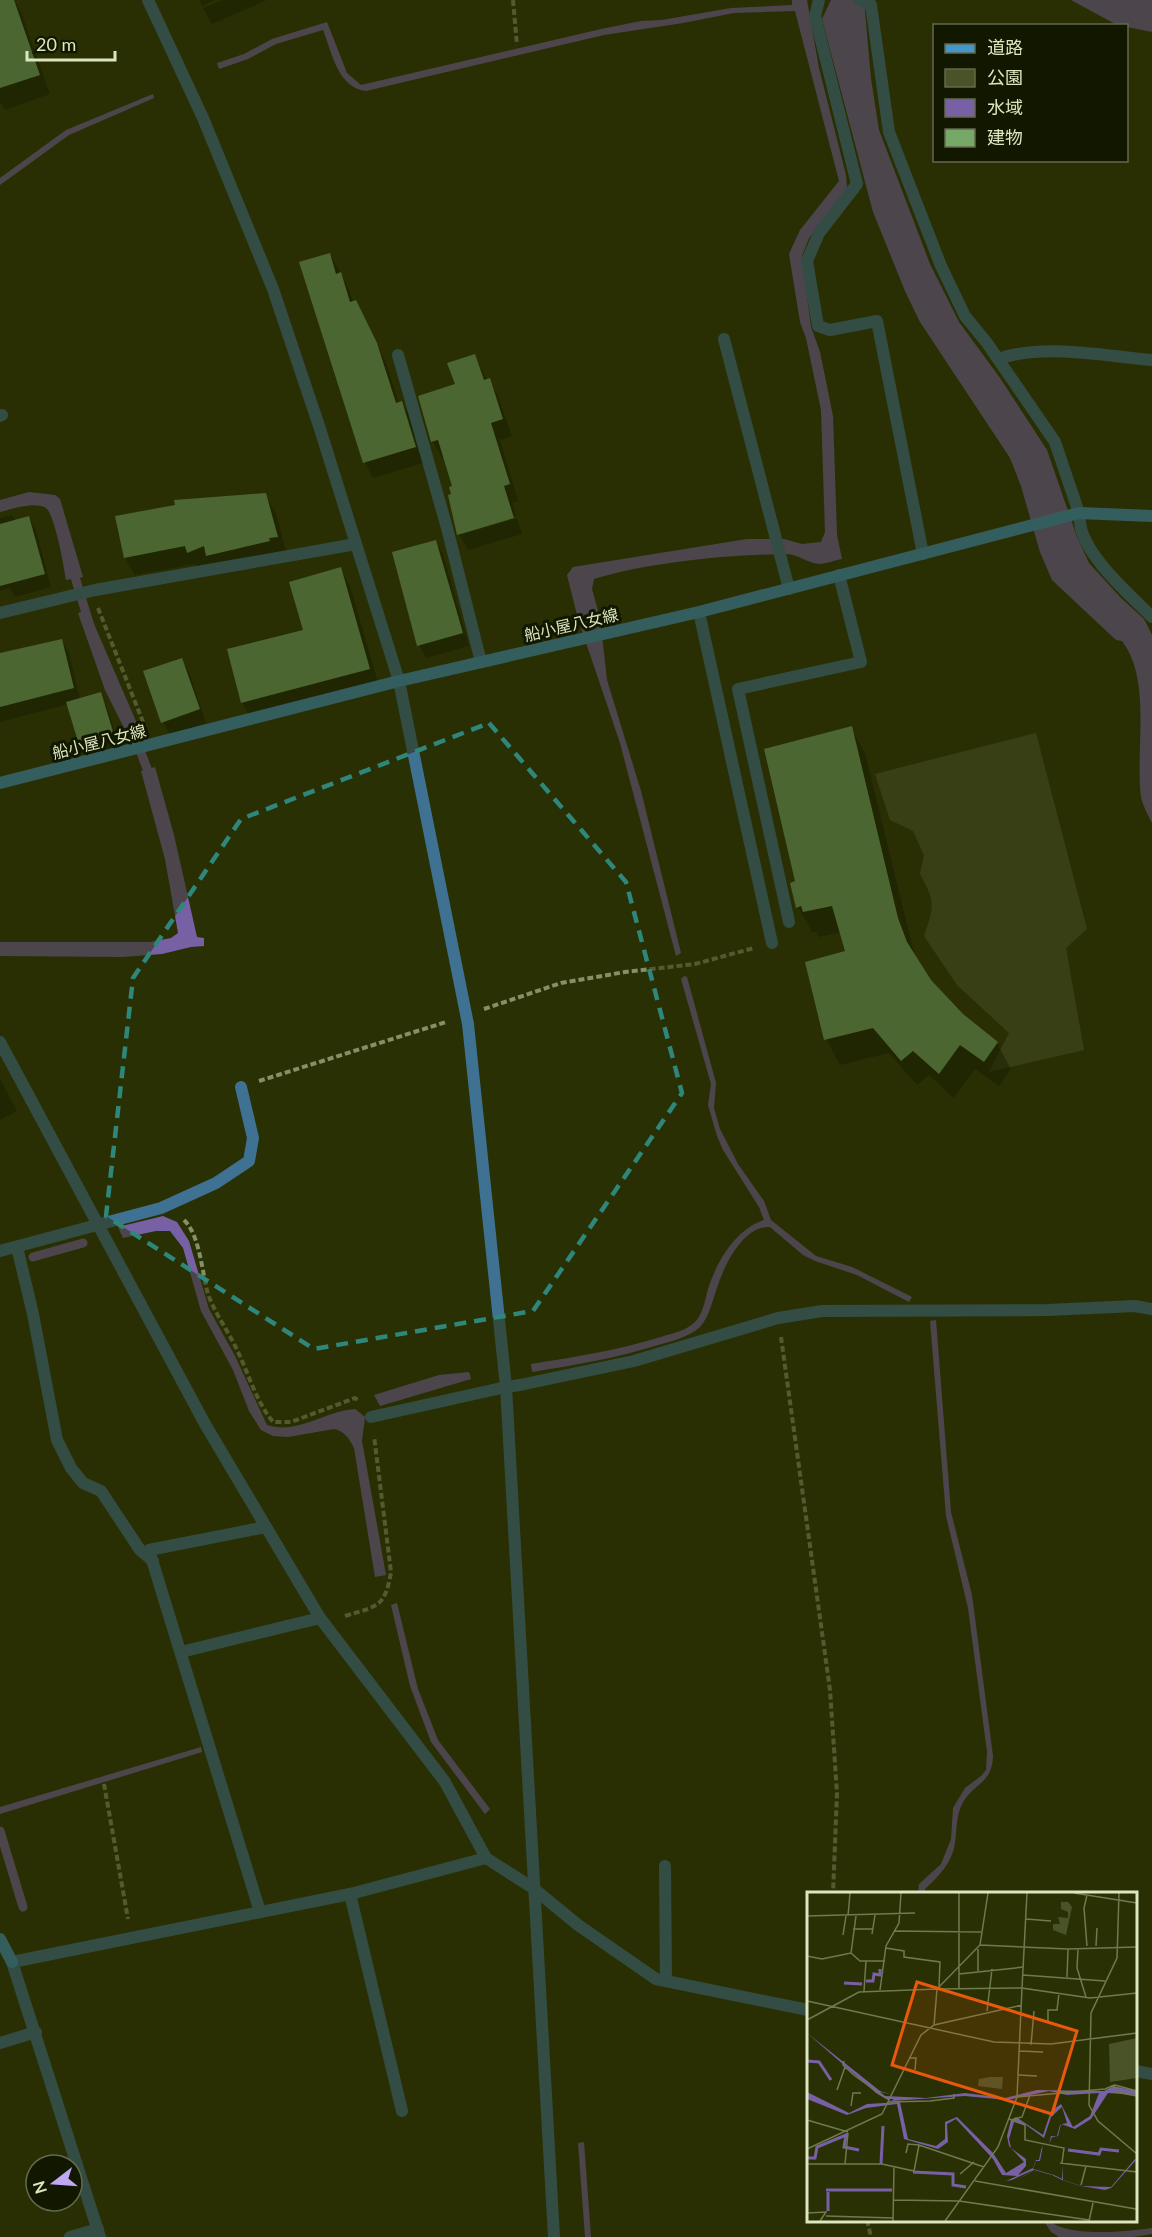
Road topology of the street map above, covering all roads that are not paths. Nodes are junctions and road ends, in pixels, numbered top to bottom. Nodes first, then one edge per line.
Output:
1 (148, 0) edge
2 (819, 0) edge
3 (868, 2) edge
4 (724, 339) dead end
5 (399, 355) dead end
6 (998, 359) junction
7 (1152, 360) edge
8 (1075, 514) junction
9 (1152, 516) edge
10 (356, 544) junction
11 (922, 554) junction
12 (839, 575) junction
13 (789, 589) junction
14 (699, 612) junction
15 (0, 613) edge
16 (1152, 617) edge
17 (481, 662) junction
18 (399, 681) junction
19 (0, 783) edge
20 (789, 922) dead end
21 (772, 943) road end
22 (0, 1042) edge
23 (241, 1087) road end
24 (97, 1225) junction
25 (17, 1247) junction
26 (0, 1251) edge
27 (1152, 1309) edge
28 (506, 1387) junction
29 (371, 1417) road end
30 (266, 1527) junction
31 (153, 1561) junction
32 (322, 1620) junction
33 (181, 1652) junction
34 (486, 1858) junction
35 (665, 1866) dead end
36 (533, 1888) junction
37 (350, 1894) junction
38 (260, 1912) junction
39 (0, 1939) edge
40 (0, 1954) edge
41 (12, 1962) junction
42 (666, 1981) junction
43 (807, 2010) edge
44 (36, 2032) junction
45 (0, 2043) edge
46 (1137, 2071) edge
47 (1152, 2074) edge
48 (402, 2111) dead end
49 (99, 2233) edge
50 (70, 2237) edge
51 (554, 2237) edge

1 - 10 street
2 - 11 street
3 - 6 street
4 - 13 street
5 - 17 street
6 - 7 street
6 - 8 street
8 - 9 main road, 船小屋八女線
8 - 11 main road, 船小屋八女線
8 - 16 street
10 - 15 street
10 - 18 street
11 - 12 main road, 船小屋八女線
12 - 13 main road, 船小屋八女線
12 - 20 street
13 - 14 main road, 船小屋八女線
14 - 17 main road, 船小屋八女線
14 - 21 street
17 - 18 main road, 船小屋八女線
18 - 19 main road, 船小屋八女線
18 - 28 street
22 - 24 street
23 - 24 street
24 - 25 street
24 - 30 street
25 - 26 street
25 - 31 street
27 - 28 street
28 - 29 street
28 - 36 street
30 - 31 street
30 - 32 street
31 - 33 street
32 - 33 street
32 - 34 street
33 - 38 street
34 - 36 street
34 - 37 street
35 - 42 street
36 - 42 street
36 - 51 street
37 - 38 street
37 - 48 street
38 - 41 street
39 - 41 main road
40 - 41 main road
41 - 44 street
42 - 43 street
44 - 45 street
44 - 49 street
46 - 47 street
49 - 50 street

